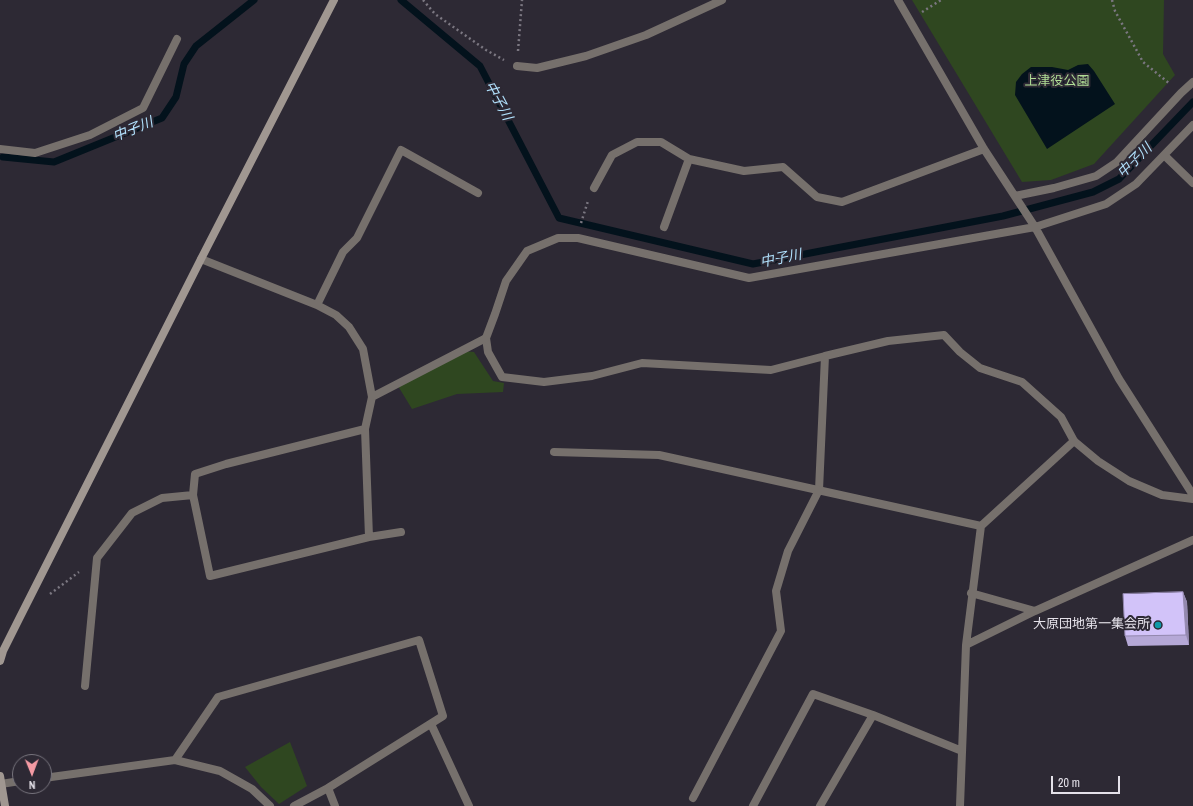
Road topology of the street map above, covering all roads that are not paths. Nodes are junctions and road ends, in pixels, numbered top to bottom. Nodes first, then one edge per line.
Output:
1 (334, 0) edge
2 (722, 0) edge
3 (898, 0) edge
4 (177, 39) dead end
5 (517, 66) road end
6 (1193, 82) edge
7 (1193, 124) edge
8 (0, 149) edge
9 (984, 149) junction
10 (1164, 155) junction
11 (689, 159) junction
12 (1193, 183) edge
13 (594, 188) dead end
14 (478, 193) dead end
15 (1016, 199) junction
16 (664, 227) dead end
17 (1034, 227) junction
18 (201, 259) junction
19 (317, 305) junction
20 (486, 338) junction
21 (825, 356) junction
22 (372, 397) junction
23 (365, 429) junction
24 (1074, 441) junction
25 (554, 452) dead end
26 (818, 490) junction
27 (193, 495) junction
28 (1193, 495) edge
29 (1193, 499) edge
30 (981, 526) junction
31 (401, 532) dead end
32 (369, 538) junction
33 (1193, 540) edge
34 (971, 593) junction
35 (1036, 611) junction
36 (966, 645) junction
37 (0, 661) edge
38 (85, 686) dead end
39 (873, 715) junction
40 (431, 724) junction
41 (962, 751) junction
42 (175, 760) junction
43 (52, 777) edge
44 (1, 780) edge
45 (12, 781) edge
46 (328, 788) junction
47 (693, 798) dead end
48 (5, 806) edge
49 (270, 806) edge
50 (294, 806) edge
51 (335, 806) edge
52 (469, 806) edge
53 (752, 806) edge
54 (820, 806) edge
55 (960, 806) edge

1 - 18 street
2 - 5 street
3 - 9 street
4 - 8 street
6 - 15 street
7 - 10 street
9 - 11 street
9 - 15 street
10 - 12 street
10 - 17 street
11 - 13 street
11 - 16 street
14 - 19 street
15 - 17 street
17 - 20 street
17 - 28 street
18 - 19 street
18 - 37 street
19 - 22 street
20 - 21 street
20 - 22 street
21 - 24 street
21 - 26 street
22 - 23 street
23 - 27 street
23 - 32 street
24 - 29 street
24 - 30 street
25 - 26 street
26 - 30 street
26 - 47 street
27 - 32 street
27 - 38 street
30 - 34 street
31 - 32 street
33 - 35 street
34 - 35 street
34 - 36 street
35 - 36 street
36 - 41 street
39 - 41 street
39 - 53 street
39 - 54 street
40 - 42 street
40 - 46 street
40 - 52 street
41 - 55 street
42 - 43 street
42 - 49 street
44 - 45 street
44 - 48 street
46 - 50 street
46 - 51 street

